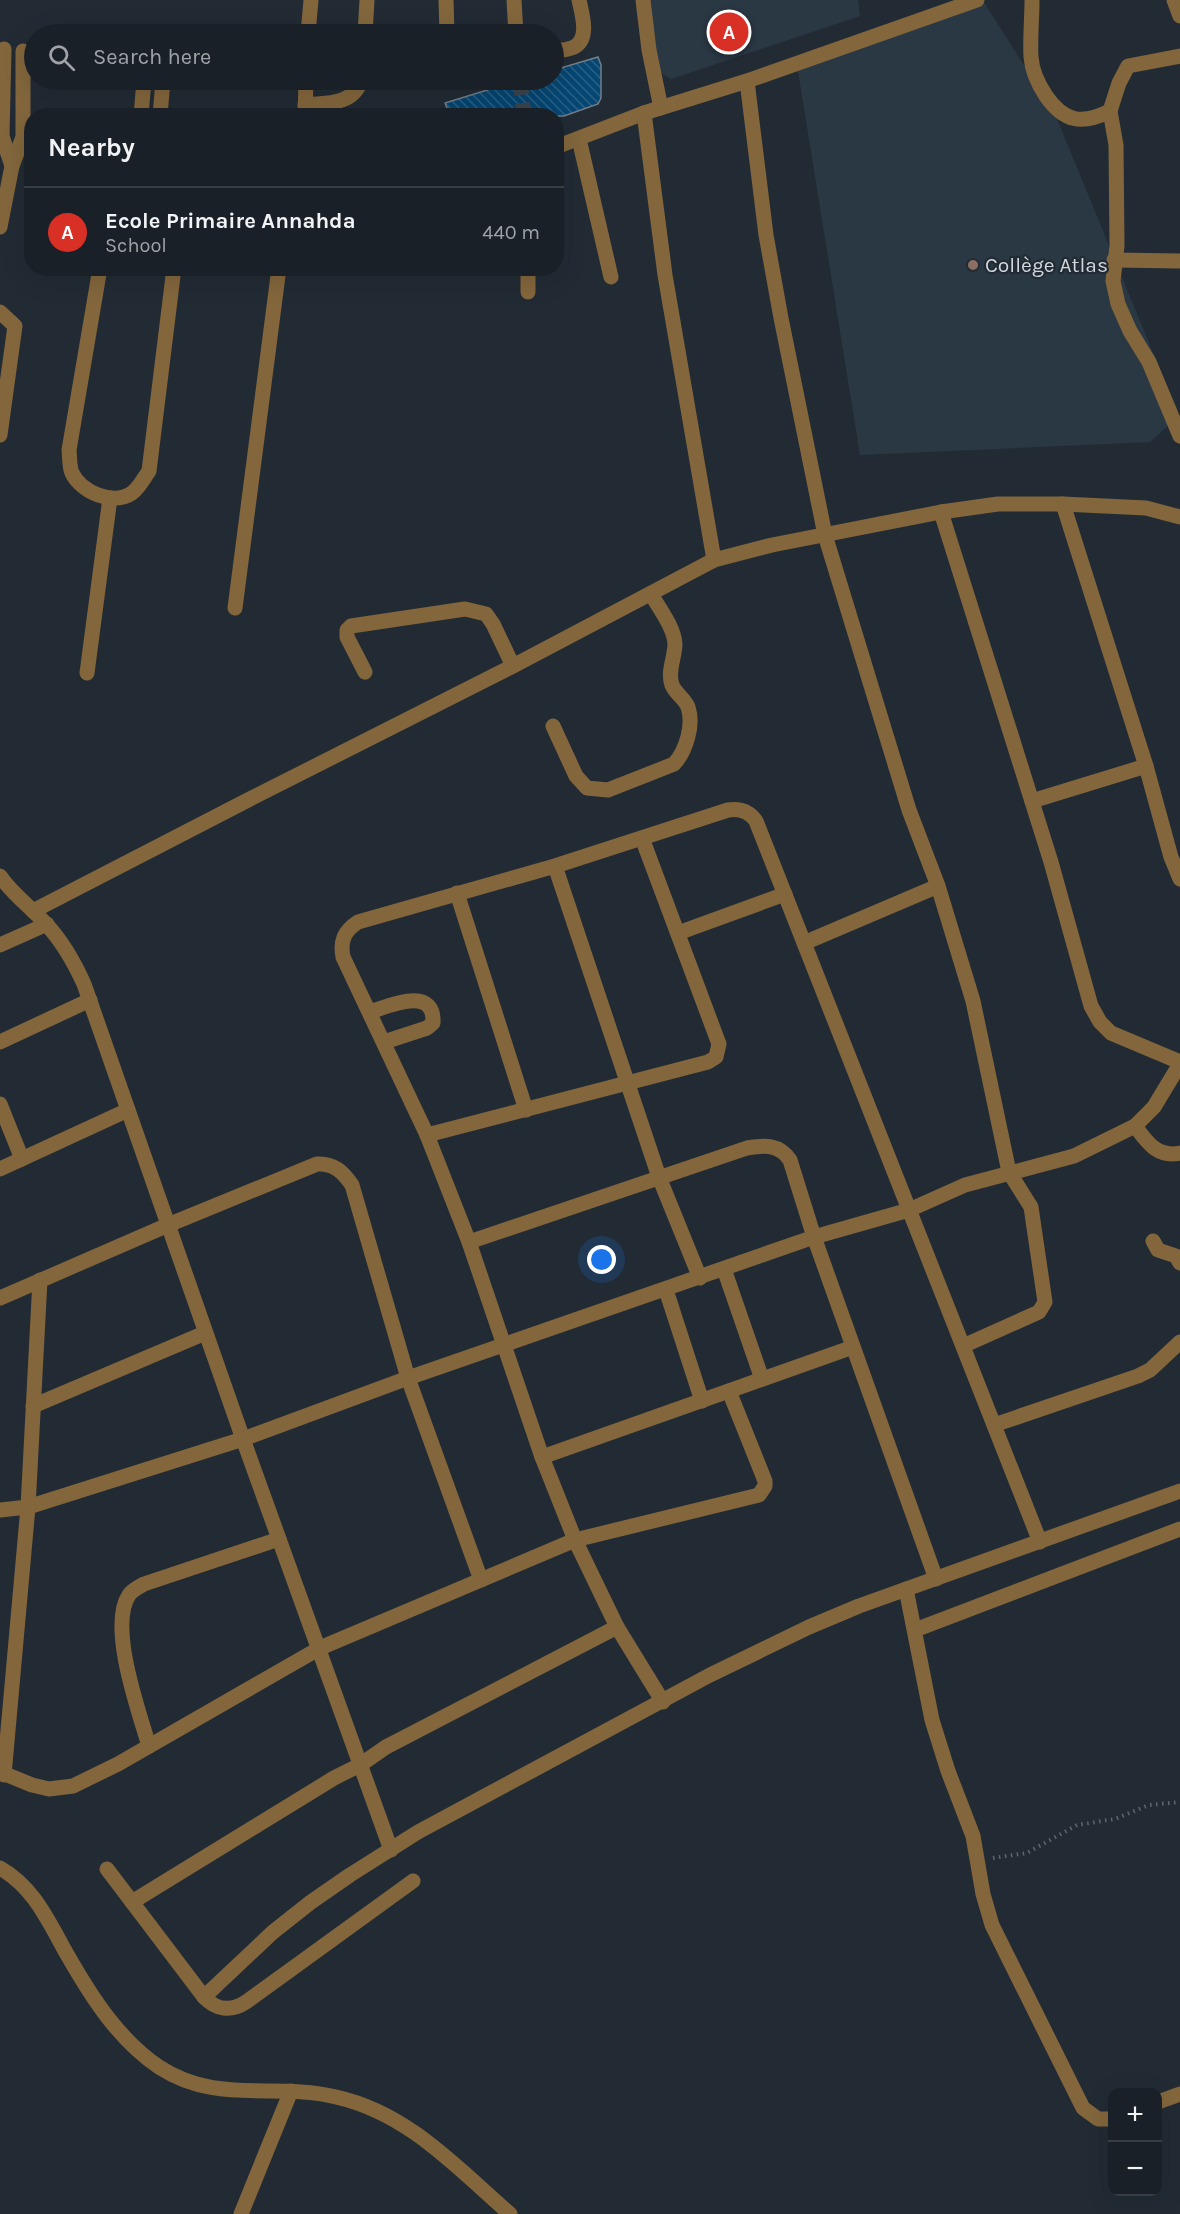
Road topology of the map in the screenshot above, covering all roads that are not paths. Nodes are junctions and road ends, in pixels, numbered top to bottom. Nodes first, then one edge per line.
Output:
1 (311, 0) edge
2 (367, 0) edge
3 (446, 0) edge
4 (514, 0) edge
5 (579, 0) edge
6 (643, 0) edge
7 (977, 0) edge
8 (1032, 0) edge
9 (1174, 0) edge
10 (1180, 16) edge
11 (309, 24) edge
12 (366, 24) edge
13 (447, 24) edge
14 (515, 24) edge
15 (2, 48) edge
16 (24, 50) edge
17 (564, 50) edge
18 (1180, 56) edge
19 (747, 81) junction
20 (28, 90) edge
21 (143, 90) edge
22 (162, 90) edge
23 (306, 90) edge
24 (357, 90) edge
25 (28, 108) edge
26 (142, 108) edge
27 (161, 108) edge
28 (305, 108) edge
29 (314, 108) edge
30 (661, 108) junction
31 (1110, 111) junction
32 (645, 113) junction
33 (1, 135) edge
34 (24, 137) edge
35 (579, 139) junction
36 (24, 143) edge
37 (564, 144) edge
38 (12, 166) junction
39 (0, 227) edge
40 (1114, 260) junction
41 (1180, 261) edge
42 (99, 276) edge
43 (173, 276) edge
44 (278, 276) edge
45 (528, 276) edge
46 (611, 277) dead end
47 (528, 292) dead end
48 (0, 312) edge
49 (0, 435) edge
50 (1180, 436) edge
51 (110, 498) junction
52 (1063, 504) junction
53 (941, 512) junction
54 (1180, 517) edge
55 (825, 535) junction
56 (714, 560) junction
57 (651, 594) junction
58 (235, 608) dead end
59 (513, 666) junction
60 (365, 672) dead end
61 (87, 673) dead end
62 (553, 726) dead end
63 (1146, 766) junction
64 (1032, 801) junction
65 (642, 838) junction
66 (555, 866) junction
67 (1180, 879) edge
68 (2, 883) edge
69 (938, 886) junction
70 (458, 893) junction
71 (784, 894) junction
72 (33, 911) junction
73 (46, 924) junction
74 (678, 933) junction
75 (804, 943) junction
76 (0, 945) edge
77 (90, 1000) junction
78 (370, 1012) junction
79 (0, 1042) edge
80 (384, 1042) junction
81 (1180, 1063) edge
82 (1175, 1082) edge
83 (628, 1084) junction
84 (0, 1104) edge
85 (128, 1110) junction
86 (526, 1110) junction
87 (1135, 1126) junction
88 (427, 1135) junction
89 (1180, 1153) edge
90 (22, 1159) junction
91 (0, 1169) edge
92 (1009, 1172) junction
93 (659, 1178) junction
94 (909, 1210) junction
95 (168, 1225) junction
96 (814, 1237) junction
97 (1153, 1241) dead end
98 (469, 1242) junction
99 (1180, 1263) edge
100 (724, 1269) junction
101 (700, 1278) junction
102 (40, 1280) junction
103 (666, 1290) junction
104 (0, 1298) edge
105 (206, 1333) junction
106 (1180, 1342) edge
107 (504, 1346) junction
108 (963, 1346) junction
109 (853, 1347) junction
110 (408, 1378) junction
111 (762, 1379) junction
112 (729, 1391) junction
113 (702, 1401) junction
114 (33, 1406) junction
115 (994, 1425) junction
116 (243, 1439) junction
117 (542, 1457) junction
118 (1180, 1491) edge
119 (28, 1507) junction
120 (0, 1510) edge
121 (1180, 1529) edge
122 (279, 1539) junction
123 (575, 1540) junction
124 (1040, 1542) junction
125 (936, 1579) junction
126 (481, 1580) junction
127 (906, 1589) junction
128 (617, 1627) junction
129 (915, 1630) junction
130 (320, 1648) junction
131 (663, 1702) junction
132 (149, 1746) junction
133 (360, 1765) junction
134 (2, 1774) edge
135 (391, 1850) junction
136 (0, 1868) edge
137 (107, 1869) dead end
138 (413, 1881) dead end
139 (132, 1902) junction
140 (204, 1997) junction
141 (291, 2091) junction
142 (1180, 2094) edge
143 (1162, 2101) edge
144 (1108, 2119) edge
145 (241, 2214) edge
146 (510, 2214) edge

1 - 11 street
2 - 12 street
3 - 13 street
4 - 14 street
5 - 17 street
6 - 30 street
7 - 19 street
8 - 31 street
9 - 10 street
15 - 16 street
15 - 33 street
18 - 31 street
19 - 30 street
19 - 55 street
20 - 25 street
21 - 26 street
22 - 27 street
23 - 28 street
24 - 29 street
30 - 32 street
31 - 40 street
32 - 35 street
32 - 56 street
33 - 34 street
33 - 38 street
35 - 37 street
35 - 46 street
36 - 38 street
38 - 39 street
40 - 41 street
40 - 50 street
42 - 51 street
43 - 51 street
44 - 58 street
45 - 47 street
48 - 49 street
51 - 61 street
52 - 53 street
52 - 54 street
52 - 63 street
53 - 55 street
53 - 64 street
55 - 56 street
55 - 69 street
56 - 57 street
57 - 59 street
57 - 62 street
59 - 60 street
59 - 72 street
63 - 64 street
63 - 67 street
64 - 81 street
65 - 66 street
65 - 71 street
65 - 74 street
66 - 70 street
66 - 83 street
68 - 72 street
69 - 75 street
69 - 92 street
70 - 78 street
70 - 86 street
71 - 74 street
71 - 75 street
72 - 73 street
73 - 76 street
73 - 77 street
74 - 83 street
75 - 94 street
77 - 79 street
77 - 85 street
78 - 80 street
78 - 80 street
80 - 88 street
81 - 82 street
82 - 87 street
83 - 86 street
83 - 93 street
84 - 90 street
85 - 90 street
85 - 95 street
86 - 88 street
87 - 89 street
87 - 92 street
88 - 98 street
90 - 91 street
92 - 94 street
92 - 108 street
93 - 96 street
93 - 98 street
93 - 101 street
94 - 96 street
94 - 108 street
95 - 102 street
95 - 105 street
95 - 110 street
96 - 100 street
96 - 109 street
97 - 99 street
98 - 107 street
100 - 101 street
100 - 111 street
101 - 103 street
102 - 104 street
102 - 114 street
103 - 107 street
103 - 113 street
105 - 114 street
105 - 116 street
106 - 115 street
107 - 110 street
107 - 117 street
108 - 115 street
109 - 111 street
109 - 125 street
110 - 116 street
110 - 126 street
111 - 112 street
112 - 113 street
112 - 123 street
113 - 117 street
114 - 119 street
115 - 124 street
116 - 119 street
116 - 122 street
117 - 123 street
118 - 124 street
119 - 120 street
119 - 134 street
121 - 129 street
122 - 130 street
122 - 132 street
123 - 126 street
123 - 128 street
124 - 125 street
125 - 127 street
126 - 130 street
127 - 129 street
127 - 131 street
128 - 131 street
128 - 133 street
129 - 144 street
130 - 132 street
130 - 133 street
131 - 135 street
132 - 134 street
133 - 135 street
133 - 139 street
135 - 140 street
136 - 141 street
137 - 139 street
138 - 140 street
139 - 140 street
141 - 145 street
141 - 146 street
142 - 143 street

